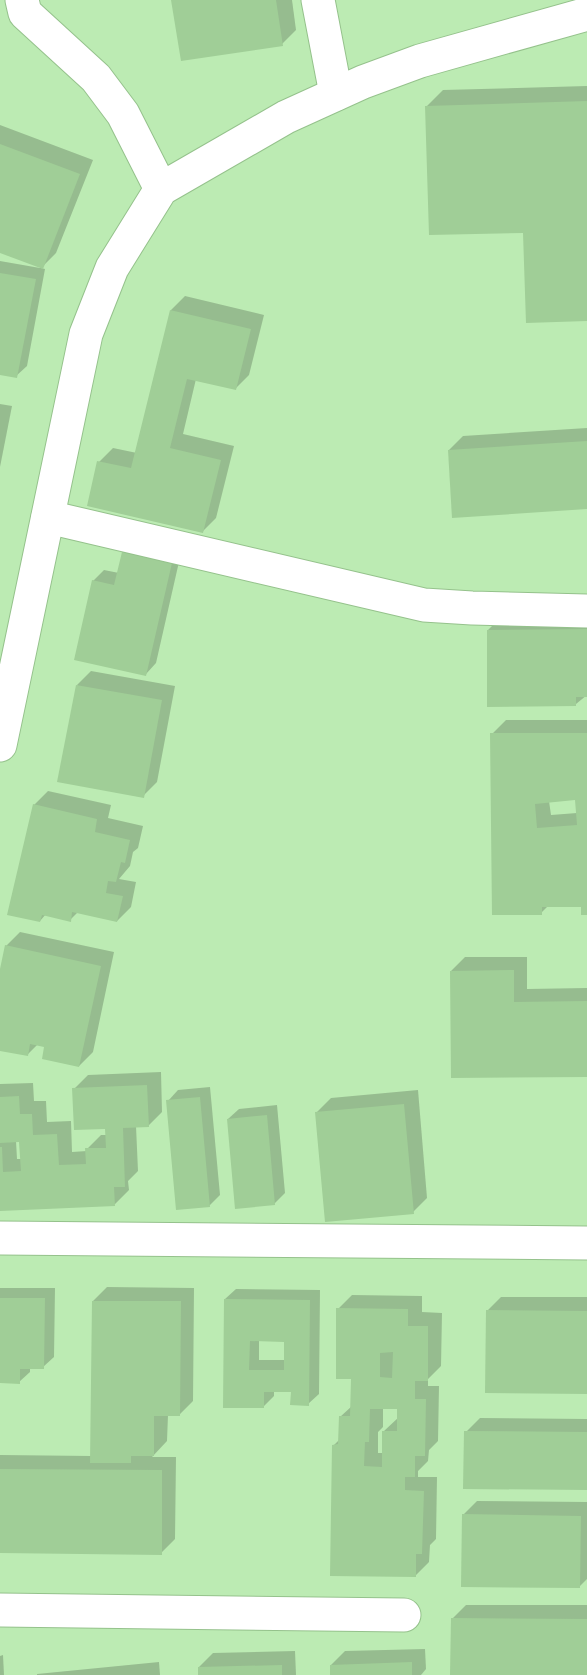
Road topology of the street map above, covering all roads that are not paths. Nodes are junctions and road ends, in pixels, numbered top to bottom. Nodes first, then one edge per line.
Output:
1 (318, 0) edge
2 (16, 11) edge
3 (587, 14) edge
4 (336, 94) junction
5 (161, 189) junction
6 (48, 517) junction
7 (587, 611) edge
8 (0, 745) edge
9 (0, 1238) edge
10 (587, 1243) edge
11 (0, 1610) edge
12 (404, 1615) dead end

1 - 4 street
2 - 5 street
3 - 4 street
4 - 5 street
5 - 6 street
6 - 7 street
6 - 8 street
9 - 10 street
11 - 12 street

